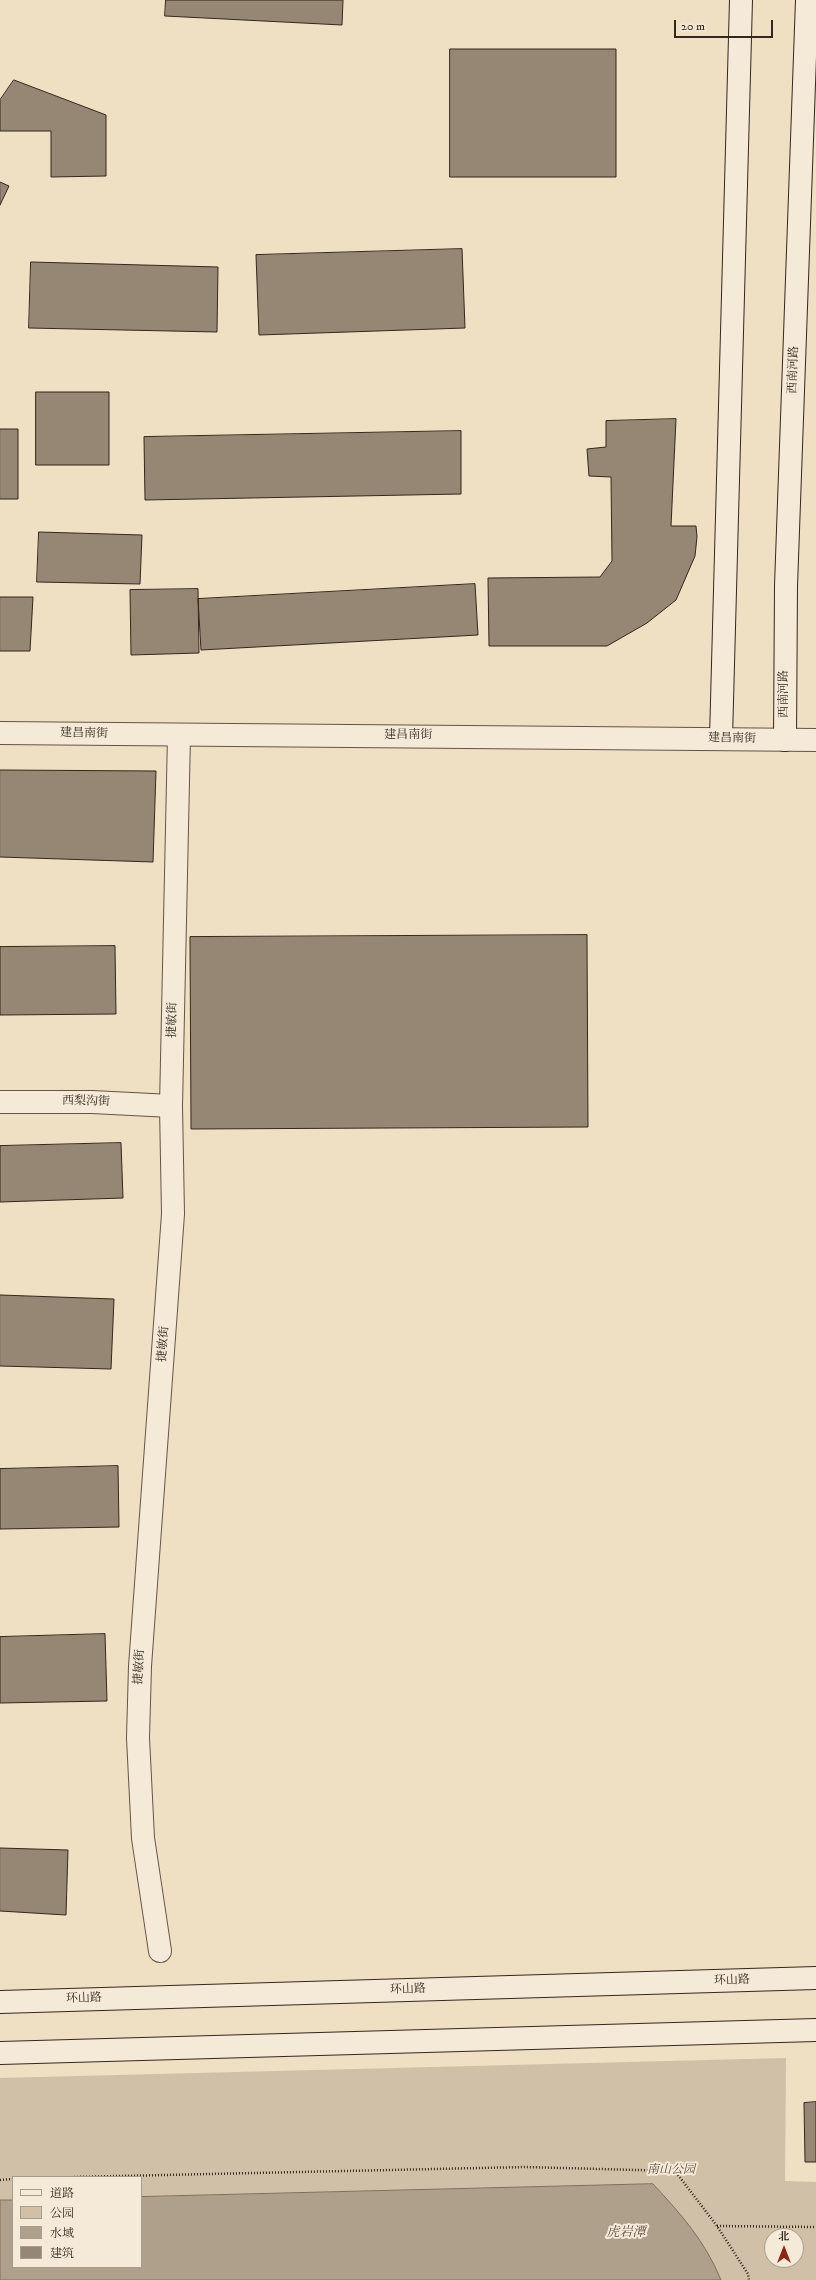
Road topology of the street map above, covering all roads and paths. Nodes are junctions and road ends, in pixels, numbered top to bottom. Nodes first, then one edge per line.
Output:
1 (741, 0) edge
2 (807, 0) edge
3 (0, 733) edge
4 (179, 735) junction
5 (721, 738) junction
6 (785, 740) junction
7 (816, 740) edge
8 (0, 1102) edge
9 (171, 1106) junction
10 (160, 1951) dead end
11 (816, 1978) edge
12 (0, 2002) edge
13 (816, 2030) edge
14 (0, 2052) edge
15 (119, 2176) edge
16 (12, 2179) edge
17 (0, 2180) edge
18 (716, 2226) junction
19 (816, 2227) edge
20 (749, 2280) edge

1 - 5 main road
2 - 6 main road, 西南河路
3 - 4 main road, 建昌南街
4 - 5 main road, 建昌南街
4 - 9 main road, 捷敏街
5 - 6 main road, 建昌南街
6 - 7 main road, 建昌南街
8 - 9 main road, 西梨沟街
9 - 10 main road, 捷敏街
11 - 12 main road, 环山路
13 - 14 main road
15 - 18 path
16 - 17 path
18 - 19 path
18 - 20 path

